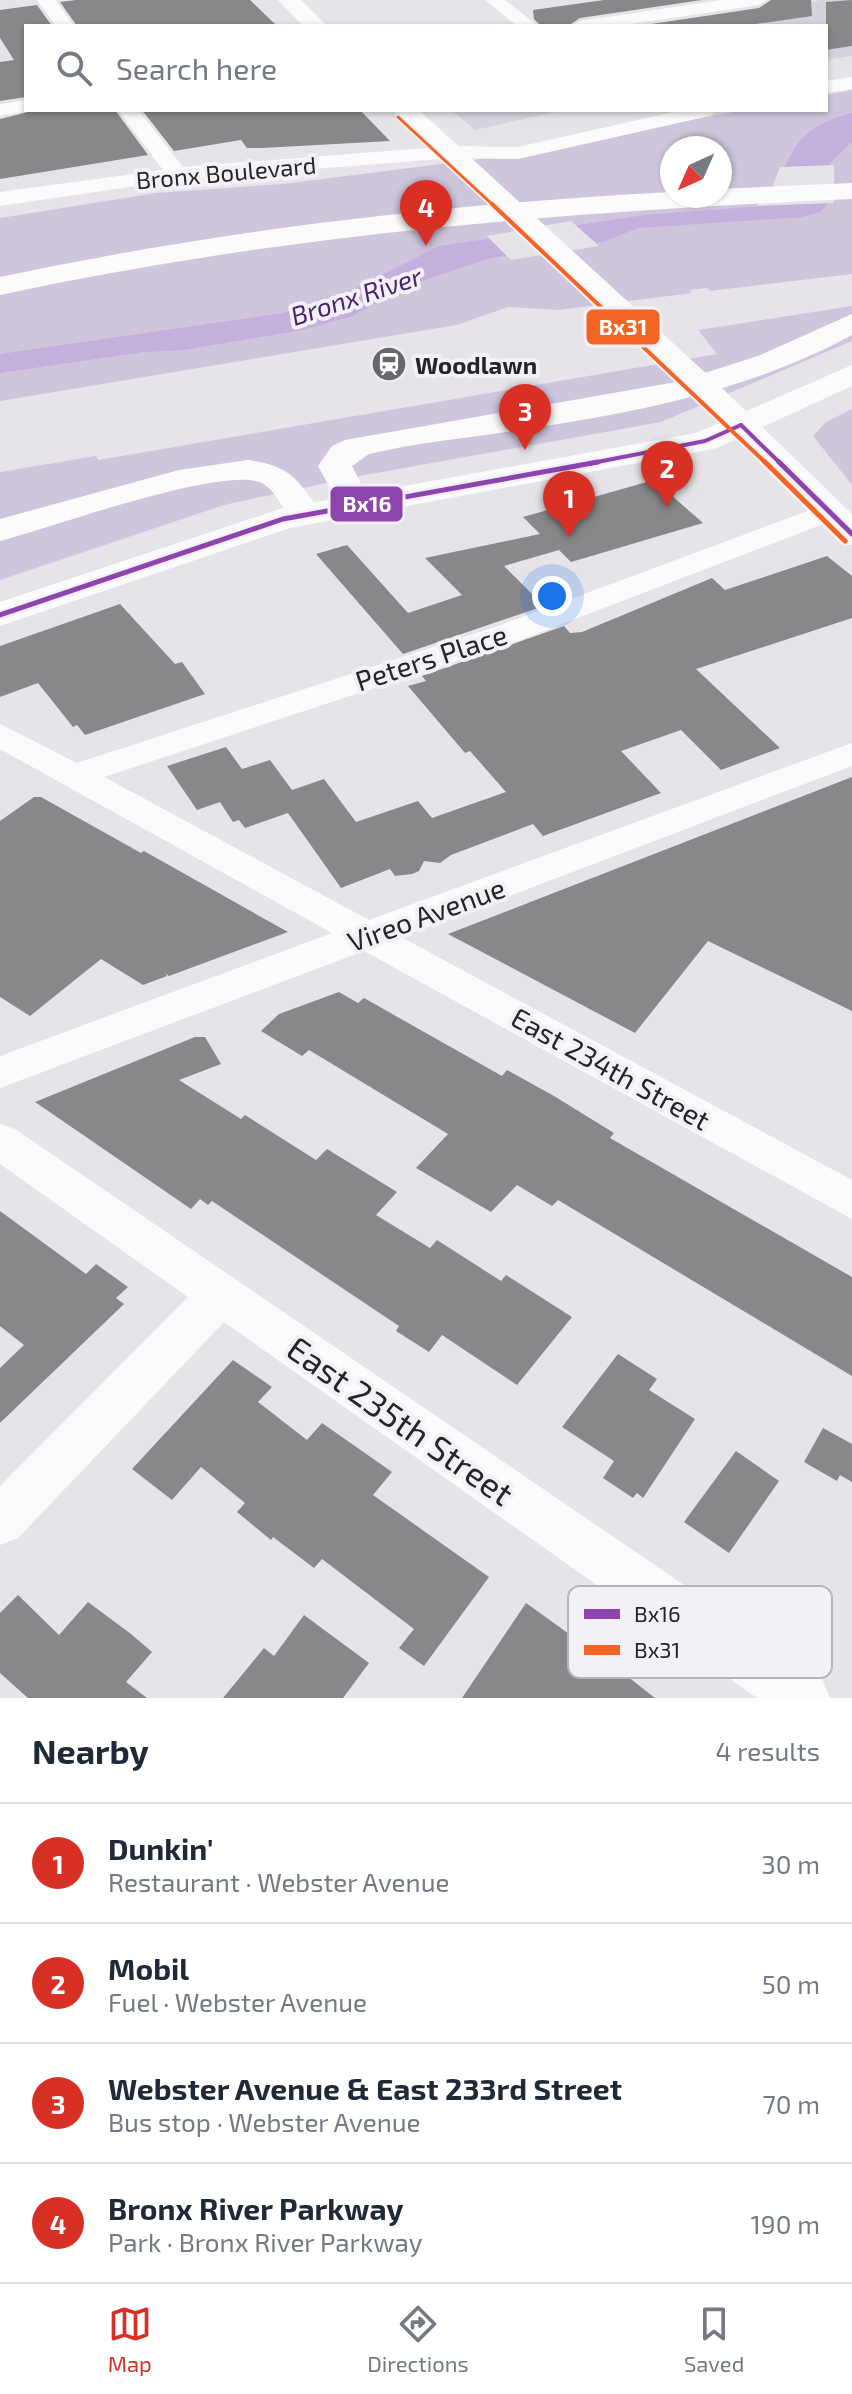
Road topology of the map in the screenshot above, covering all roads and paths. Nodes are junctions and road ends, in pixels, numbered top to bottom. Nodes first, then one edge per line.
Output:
1 (46, 0) edge
2 (289, 0) edge
3 (494, 0) edge
4 (759, 0) edge
5 (719, 3) edge
6 (64, 24) edge
7 (314, 24) edge
8 (526, 24) edge
9 (592, 24) edge
10 (852, 83) edge
11 (828, 87) edge
12 (24, 106) edge
13 (0, 110) edge
14 (130, 112) edge
15 (407, 112) edge
16 (700, 112) edge
17 (509, 131) dead end
18 (452, 152) junction
19 (177, 174) junction
20 (732, 178) edge
21 (849, 179) edge
22 (732, 181) edge
23 (752, 182) junction
24 (660, 183) edge
25 (0, 199) edge
26 (0, 266) edge
27 (0, 286) edge
28 (852, 323) edge
29 (852, 374) edge
30 (741, 425) junction
31 (355, 505) junction
32 (304, 514) junction
33 (840, 523) edge
34 (0, 530) edge
35 (0, 615) edge
36 (0, 735) edge
37 (852, 754) edge
38 (75, 775) junction
39 (369, 936) junction
40 (0, 1072) edge
41 (0, 1141) edge
42 (852, 1201) edge
43 (221, 1294) junction
44 (0, 1521) edge
45 (642, 1586) edge
46 (774, 1678) edge
47 (803, 1698) edge

1 - 6 street
2 - 7 main road
3 - 8 street
4 - 5 street
5 - 9 street
10 - 11 street
12 - 13 street
14 - 19 street
15 - 18 main road
16 - 18 street, Bronx Boulevard
17 - 18 street, Bronx Boulevard
18 - 19 street, Bronx Boulevard
18 - 30 main road
19 - 25 street, Bronx Boulevard
20 - 23 main road
21 - 23 main road
22 - 23 main road
23 - 27 main road
24 - 26 main road
28 - 31 main road
29 - 30 main road
30 - 31 main road
30 - 33 main road
31 - 32 main road
32 - 34 main road
32 - 35 main road
33 - 38 street, Peters Place
36 - 38 street, East 234th Street
37 - 39 street, Vireo Avenue
38 - 39 street, East 234th Street
39 - 40 street, Vireo Avenue
39 - 42 street, East 234th Street
41 - 43 street, East 235th Street
43 - 44 street
43 - 45 street, East 235th Street
46 - 47 street, East 235th Street

